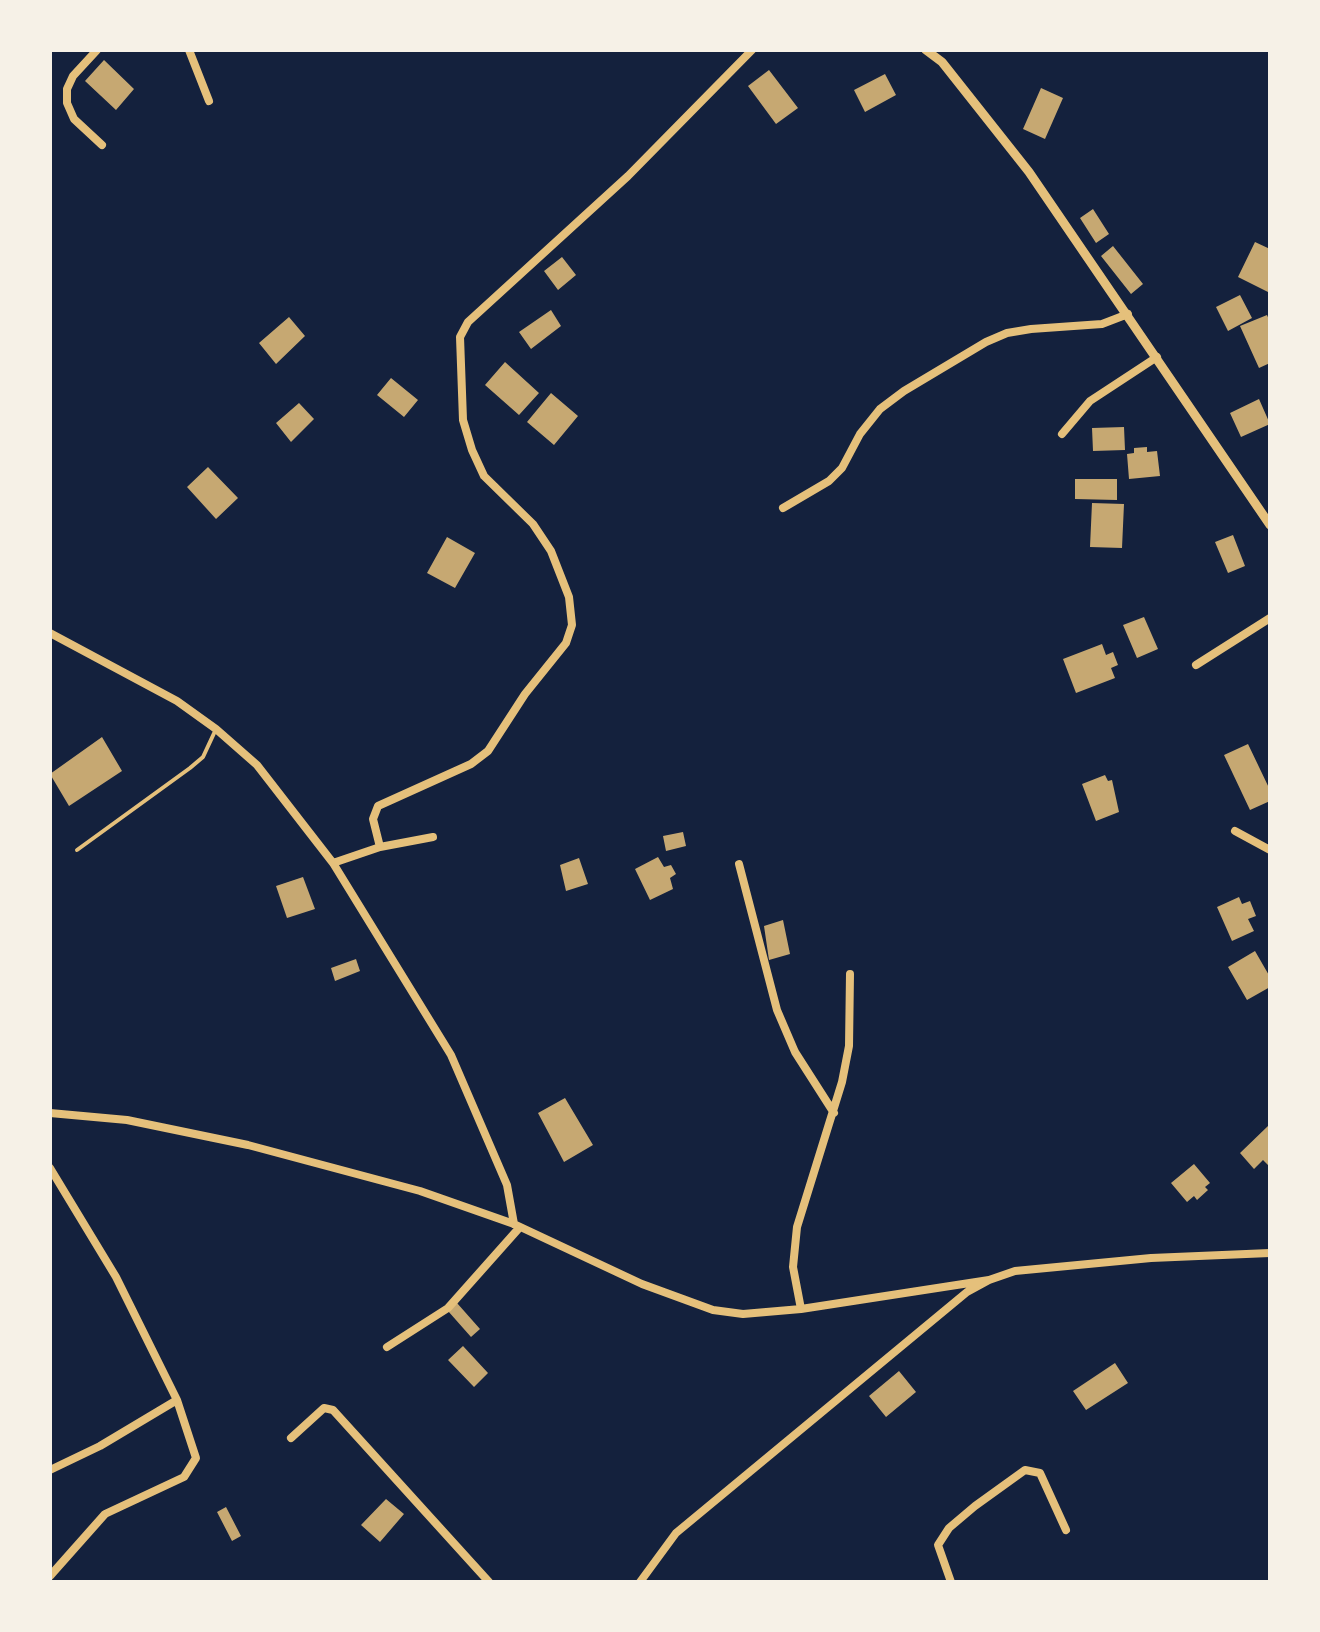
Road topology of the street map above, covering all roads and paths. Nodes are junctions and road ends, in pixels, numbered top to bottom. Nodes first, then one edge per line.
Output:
1 (97, 50) edge
2 (189, 50) edge
3 (752, 50) edge
4 (926, 50) edge
5 (209, 101) dead end
6 (102, 144) dead end
7 (1128, 314) junction
8 (1157, 358) junction
9 (1062, 434) dead end
10 (783, 508) dead end
11 (1270, 524) edge
12 (1270, 618) edge
13 (50, 634) edge
14 (1196, 664) dead end
15 (216, 729) junction
16 (1236, 831) dead end
17 (434, 837) dead end
18 (380, 847) junction
19 (78, 850) dead end
20 (1270, 850) edge
21 (333, 863) junction
22 (738, 864) dead end
23 (850, 974) dead end
24 (50, 1113) edge
25 (834, 1114) junction
26 (50, 1168) edge
27 (517, 1226) junction
28 (1270, 1253) edge
29 (990, 1280) junction
30 (801, 1309) junction
31 (387, 1347) dead end
32 (177, 1400) junction
33 (291, 1438) dead end
34 (50, 1470) edge
35 (1066, 1530) dead end
36 (50, 1576) edge
37 (489, 1582) edge
38 (640, 1582) edge
39 (950, 1582) edge

1 - 6 street
2 - 5 street
3 - 18 street
4 - 7 street
7 - 8 street
7 - 10 street
8 - 9 street
8 - 11 street
12 - 14 street
13 - 15 street
15 - 19 lane
15 - 21 street
16 - 20 street
17 - 18 street
18 - 21 street
21 - 27 street
22 - 25 street
23 - 25 street
24 - 27 street
25 - 30 street
26 - 32 street
27 - 30 street
27 - 31 street
28 - 29 street
29 - 30 street
29 - 38 street
32 - 34 street
32 - 36 street
33 - 37 street
35 - 39 street

